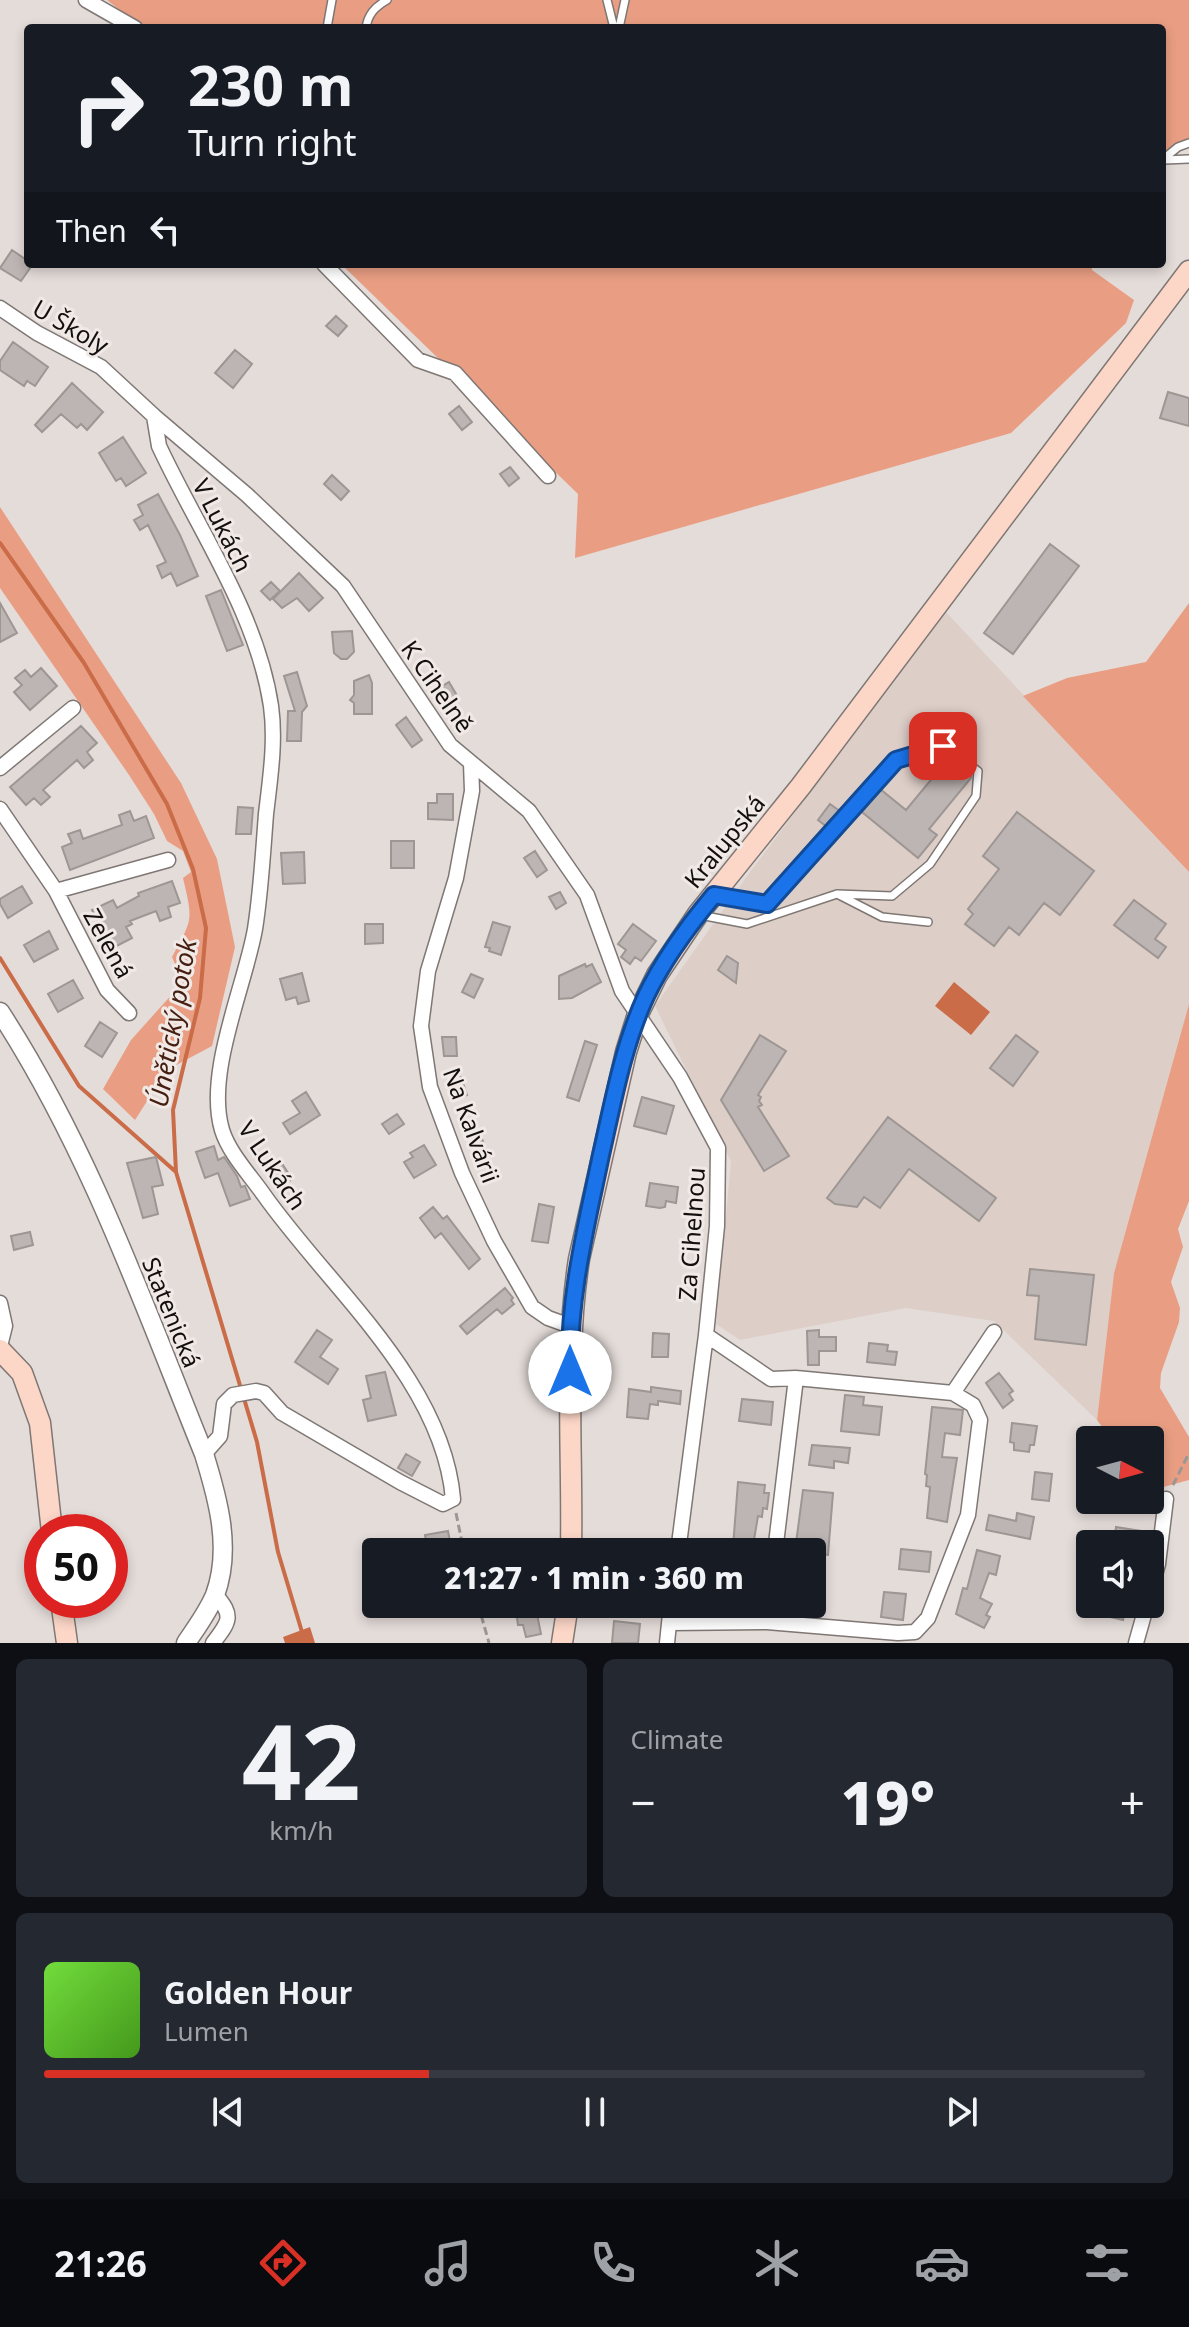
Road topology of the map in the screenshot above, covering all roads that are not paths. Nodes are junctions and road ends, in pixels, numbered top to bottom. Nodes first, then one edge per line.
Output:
1 (86, 0) edge
2 (332, 0) edge
3 (387, 0) edge
4 (607, 0) edge
5 (625, 0) edge
6 (128, 24) edge
7 (328, 24) edge
8 (366, 24) edge
9 (615, 24) edge
10 (617, 24) edge
11 (1189, 143) edge
12 (1166, 157) edge
13 (1189, 159) edge
14 (1166, 160) edge
15 (1189, 263) edge
16 (328, 268) edge
17 (1182, 279) edge
18 (0, 308) edge
19 (154, 416) junction
20 (548, 476) dead end
21 (73, 708) dead end
22 (471, 763) junction
23 (0, 768) edge
24 (0, 809) edge
25 (168, 860) dead end
26 (56, 891) junction
27 (837, 894) junction
28 (714, 895) junction
29 (698, 914) junction
30 (928, 922) dead end
31 (0, 1012) edge
32 (129, 1013) dead end
33 (638, 1014) junction
34 (0, 1303) edge
35 (570, 1326) junction
36 (994, 1332) dead end
37 (706, 1335) junction
38 (0, 1348) edge
39 (796, 1378) junction
40 (953, 1393) junction
41 (204, 1454) junction
42 (1166, 1499) road end
43 (50, 1514) edge
44 (1162, 1530) edge
45 (571, 1538) edge
46 (680, 1538) edge
47 (777, 1538) edge
48 (215, 1594) junction
49 (64, 1618) edge
50 (566, 1618) edge
51 (670, 1618) edge
52 (767, 1618) edge
53 (1143, 1618) edge
54 (767, 1622) junction
55 (669, 1623) junction
56 (67, 1643) edge
57 (186, 1643) edge
58 (213, 1643) edge
59 (562, 1643) edge
60 (667, 1643) edge
61 (1136, 1643) edge

1 - 6 street
2 - 7 lane
3 - 8 lane
4 - 9 lane
5 - 10 lane
11 - 12 lane
13 - 14 lane
15 - 17 main road, Kralupská
16 - 20 street
17 - 28 main road, Kralupská
18 - 19 street, U Školy
19 - 22 street, K Cihelně
19 - 41 street, V Lukách
21 - 23 street
22 - 33 street, K Cihelně
22 - 35 street, Na Kalvárii
24 - 26 street, Zelená
25 - 26 street, Zelená
26 - 32 street, Zelená
27 - 28 lane
27 - 29 lane
27 - 30 lane
28 - 29 main road, Kralupská
29 - 33 main road, Kralupská
31 - 41 street, Statenická
33 - 35 main road, Kralupská
33 - 37 street, Za Cihelnou
34 - 38 street
35 - 45 main road, Kralupská
36 - 40 street
37 - 39 street, Za Cihelnou
37 - 46 street, Za Cihelnou
38 - 43 main road
39 - 40 street, Za Cihelnou
39 - 47 street
40 - 54 street
41 - 48 street, Statenická
42 - 44 street
48 - 57 street, Statenická
48 - 58 street
49 - 56 main road
50 - 59 main road
51 - 55 street
52 - 54 street
53 - 61 street
54 - 55 street
55 - 60 street

